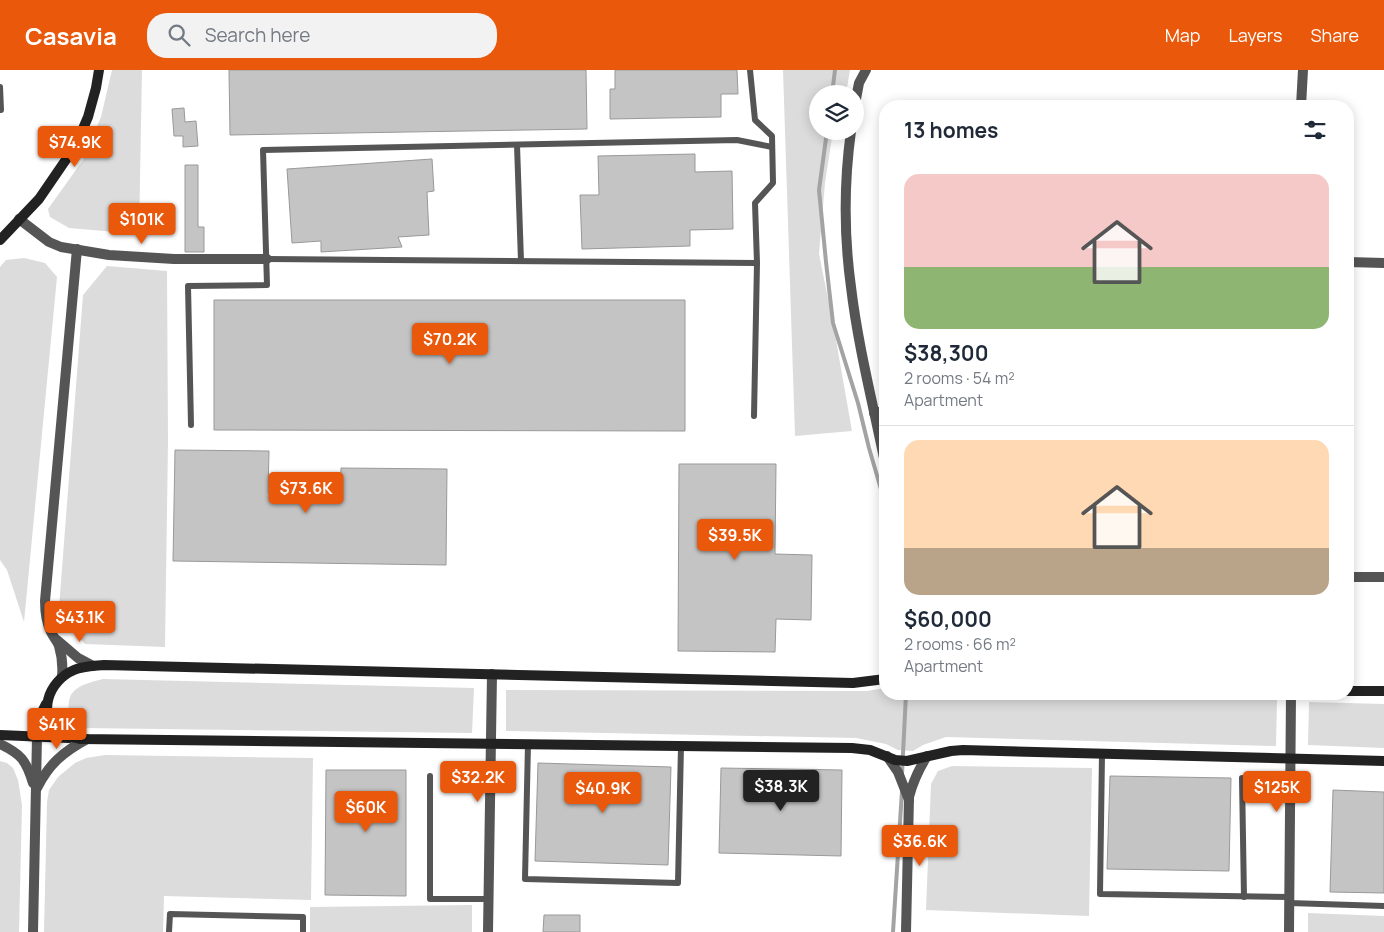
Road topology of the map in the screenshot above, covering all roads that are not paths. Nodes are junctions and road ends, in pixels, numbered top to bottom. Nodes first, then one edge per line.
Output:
1 (99, 70) edge
2 (750, 70) edge
3 (866, 70) edge
4 (1302, 70) edge
5 (859, 85) edge
6 (0, 87) edge
7 (1302, 100) edge
8 (0, 110) edge
9 (850, 140) edge
10 (517, 145) junction
11 (772, 147) junction
12 (19, 219) junction
13 (0, 240) edge
14 (77, 250) junction
15 (267, 259) junction
16 (521, 261) junction
17 (1354, 262) edge
18 (757, 263) junction
19 (1384, 263) edge
20 (879, 408) edge
21 (754, 416) dead end
22 (190, 425) dead end
23 (1354, 577) edge
24 (1384, 577) edge
25 (54, 638) junction
26 (93, 666) junction
27 (492, 674) junction
28 (62, 677) junction
29 (879, 680) edge
30 (1354, 691) edge
31 (1384, 691) edge
32 (1291, 700) edge
33 (47, 702) junction
34 (0, 735) edge
35 (37, 737) junction
36 (83, 739) junction
37 (0, 744) edge
38 (492, 744) junction
39 (528, 744) junction
40 (681, 746) junction
41 (1102, 754) junction
42 (888, 756) junction
43 (927, 756) junction
44 (1290, 759) junction
45 (1384, 761) edge
46 (430, 776) dead end
47 (1242, 778) dead end
48 (35, 791) junction
49 (909, 800) junction
50 (1244, 897) junction
51 (489, 900) junction
52 (1289, 900) junction
53 (1384, 906) edge
54 (34, 932) edge
55 (169, 932) edge
56 (303, 932) edge
57 (488, 932) edge
58 (906, 932) edge
59 (1289, 932) edge

1 - 12 street
2 - 11 lane
3 - 5 street
4 - 7 street
6 - 8 lane
9 - 20 street
10 - 11 lane
10 - 15 lane
10 - 16 lane
11 - 18 lane
12 - 13 street
12 - 14 street
14 - 15 street
14 - 25 street
15 - 16 lane
15 - 22 lane
16 - 18 lane
17 - 19 street
18 - 21 lane
23 - 24 street
25 - 26 street
25 - 28 street
26 - 27 street
26 - 28 street
27 - 29 street
27 - 38 street
28 - 33 street
30 - 31 street
32 - 44 street
33 - 35 street
33 - 36 street
34 - 35 street
35 - 36 street
35 - 48 street
36 - 38 street
36 - 48 street
37 - 48 street
38 - 39 street
38 - 51 street
39 - 40 street
39 - 40 lane
40 - 42 street
41 - 43 street
41 - 44 street
41 - 50 lane
42 - 43 street
42 - 49 street
43 - 49 street
44 - 45 street
44 - 52 street
46 - 51 lane
47 - 50 lane
48 - 54 street
49 - 58 street
50 - 52 lane
51 - 57 street
52 - 53 lane
52 - 59 street
55 - 56 lane

